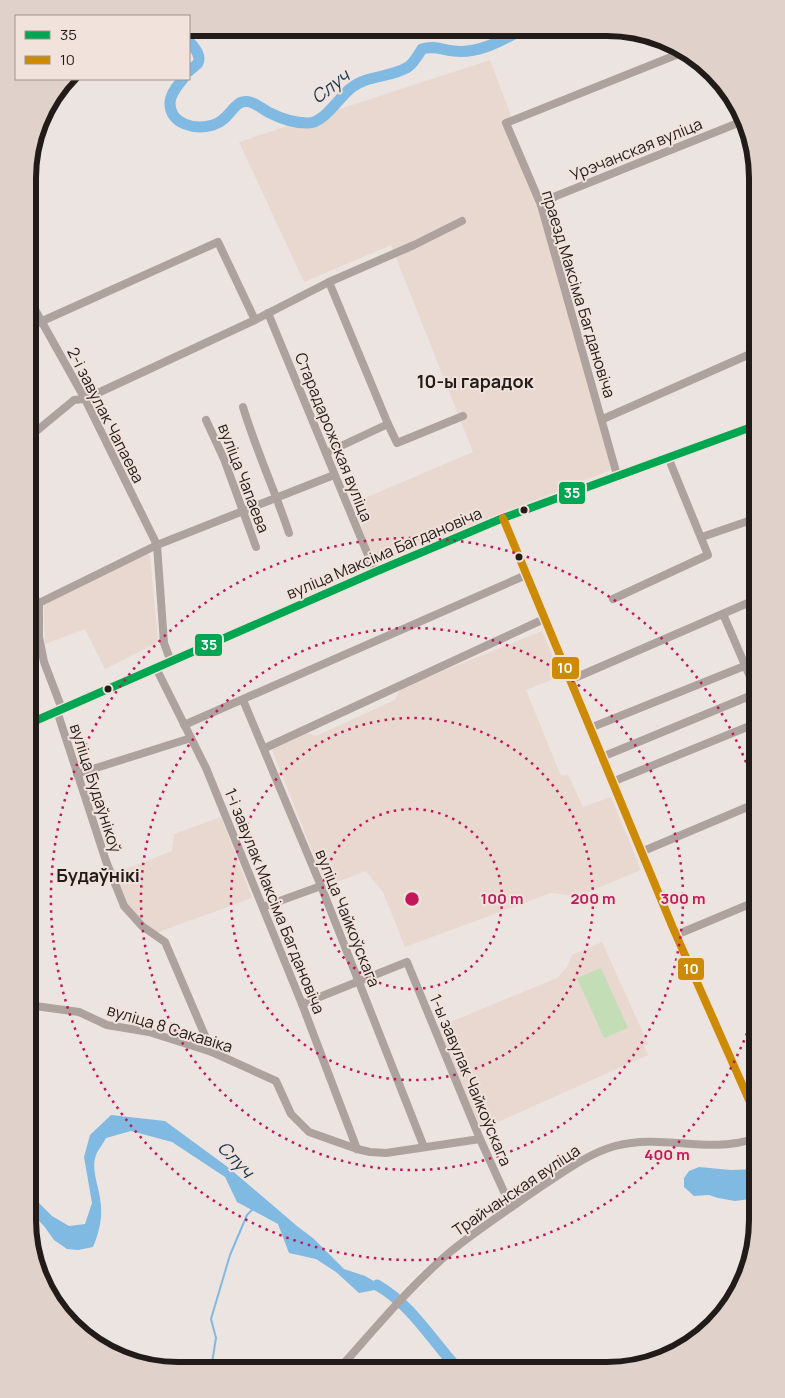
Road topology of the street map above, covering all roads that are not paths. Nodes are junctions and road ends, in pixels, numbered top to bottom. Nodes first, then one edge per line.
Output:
1 (676, 55) edge
2 (737, 123) edge
3 (541, 205) junction
4 (462, 221) dead end
5 (329, 282) junction
6 (36, 312) edge
7 (268, 313) junction
8 (255, 320) junction
9 (41, 321) junction
10 (36, 323) edge
11 (749, 355) edge
12 (85, 399) junction
13 (243, 407) dead end
14 (463, 416) dead end
15 (603, 419) junction
16 (206, 420) dead end
17 (388, 424) junction
18 (749, 428) edge
19 (36, 431) edge
20 (326, 453) junction
21 (668, 457) junction
22 (334, 475) junction
23 (618, 475) junction
24 (277, 498) junction
25 (243, 511) junction
26 (503, 518) junction
27 (749, 521) edge
28 (289, 533) dead end
29 (702, 537) junction
30 (157, 545) junction
31 (256, 547) dead end
32 (375, 572) junction
33 (526, 575) junction
34 (613, 599) dead end
35 (36, 600) edge
36 (40, 603) junction
37 (749, 603) edge
38 (723, 614) junction
39 (544, 619) junction
40 (170, 662) junction
41 (746, 666) junction
42 (156, 668) junction
43 (749, 672) edge
44 (570, 680) junction
45 (749, 697) edge
46 (243, 700) junction
47 (60, 710) junction
48 (36, 720) edge
49 (184, 725) junction
50 (748, 726) edge
51 (590, 728) junction
52 (190, 738) junction
53 (265, 748) junction
54 (602, 757) junction
55 (77, 774) junction
56 (612, 782) junction
57 (748, 807) edge
58 (641, 852) junction
59 (322, 886) junction
60 (748, 906) edge
61 (263, 907) junction
62 (676, 936) junction
63 (358, 981) junction
64 (302, 1004) junction
65 (36, 1006) edge
66 (212, 1052) junction
67 (748, 1098) edge
68 (480, 1139) junction
69 (748, 1140) edge
70 (424, 1147) junction
71 (357, 1149) junction
72 (511, 1207) junction
73 (345, 1362) edge

1 - 3 street, праезд Максіма Багдановіча
2 - 3 street, Урэчанская вуліца
3 - 15 street, праезд Максіма Багдановіча
4 - 5 street
5 - 7 street
5 - 17 street
6 - 9 street, 2-і завулак Чапаева
7 - 8 street
7 - 20 street, Старадарожская вуліца
8 - 9 street
8 - 12 street
9 - 10 street
9 - 12 street, 2-і завулак Чапаева
11 - 15 street
12 - 19 street
12 - 30 street, 2-і завулак Чапаева
13 - 24 street, вуліца Чапаева
14 - 17 street
15 - 23 street, праезд Максіма Багдановіча
16 - 25 street, вуліца Чапаева
17 - 20 street
18 - 21 main road, вуліца Максіма Багдановіча
20 - 22 street, Старадарожская вуліца
21 - 23 main road, вуліца Максіма Багдановіча
21 - 29 street
22 - 24 street
22 - 32 street, Старадарожская вуліца
23 - 26 main road, вуліца Максіма Багдановіча
24 - 25 street
24 - 28 street, вуліца Чапаева
25 - 30 street
25 - 31 street, вуліца Чапаева
26 - 32 main road, вуліца Максіма Багдановіча
26 - 33 street
27 - 29 street
29 - 34 street
30 - 36 street
30 - 40 street, 2-і завулак Чапаева
32 - 40 main road, вуліца Максіма Багдановіча
33 - 39 street
33 - 46 street
35 - 36 street
36 - 47 street, вуліца Будаўнікоў
37 - 38 street
38 - 41 street
38 - 44 street
39 - 44 street
39 - 53 street
40 - 42 main road, вуліца Максіма Багдановіча
41 - 43 street
41 - 51 street
42 - 47 main road, вуліца Максіма Багдановіча
42 - 49 street, 1-і завулак Максіма Багдановіча
44 - 51 street
45 - 54 street
46 - 49 street
46 - 53 street, вуліца Чайкоўскага
47 - 48 main road, вуліца Максіма Багдановіча
47 - 55 street, вуліца Будаўнікоў
49 - 52 street, 1-і завулак Максіма Багдановіча
50 - 56 street
51 - 54 street
52 - 55 street
52 - 61 street, 1-і завулак Максіма Багдановіча
53 - 59 street, вуліца Чайкоўскага
54 - 56 street
55 - 66 street, вуліца Будаўнікоў
56 - 58 street
57 - 58 street
58 - 62 street
59 - 61 street
59 - 63 street, вуліца Чайкоўскага
60 - 62 street
61 - 64 street, 1-і завулак Максіма Багдановіча
62 - 67 street
63 - 64 street
63 - 68 street, 1-ы завулак Чайкоўскага
63 - 70 street, вуліца Чайкоўскага
64 - 71 street, 1-і завулак Максіма Багдановіча
65 - 66 street, вуліца 8 Сакавіка
66 - 71 street, вуліца 8 Сакавіка
68 - 70 street, вуліца 8 Сакавіка
68 - 72 street, 1-ы завулак Чайкоўскага
69 - 72 street, Трайчанская вуліца
70 - 71 street, вуліца 8 Сакавіка
72 - 73 street, Трайчанская вуліца

